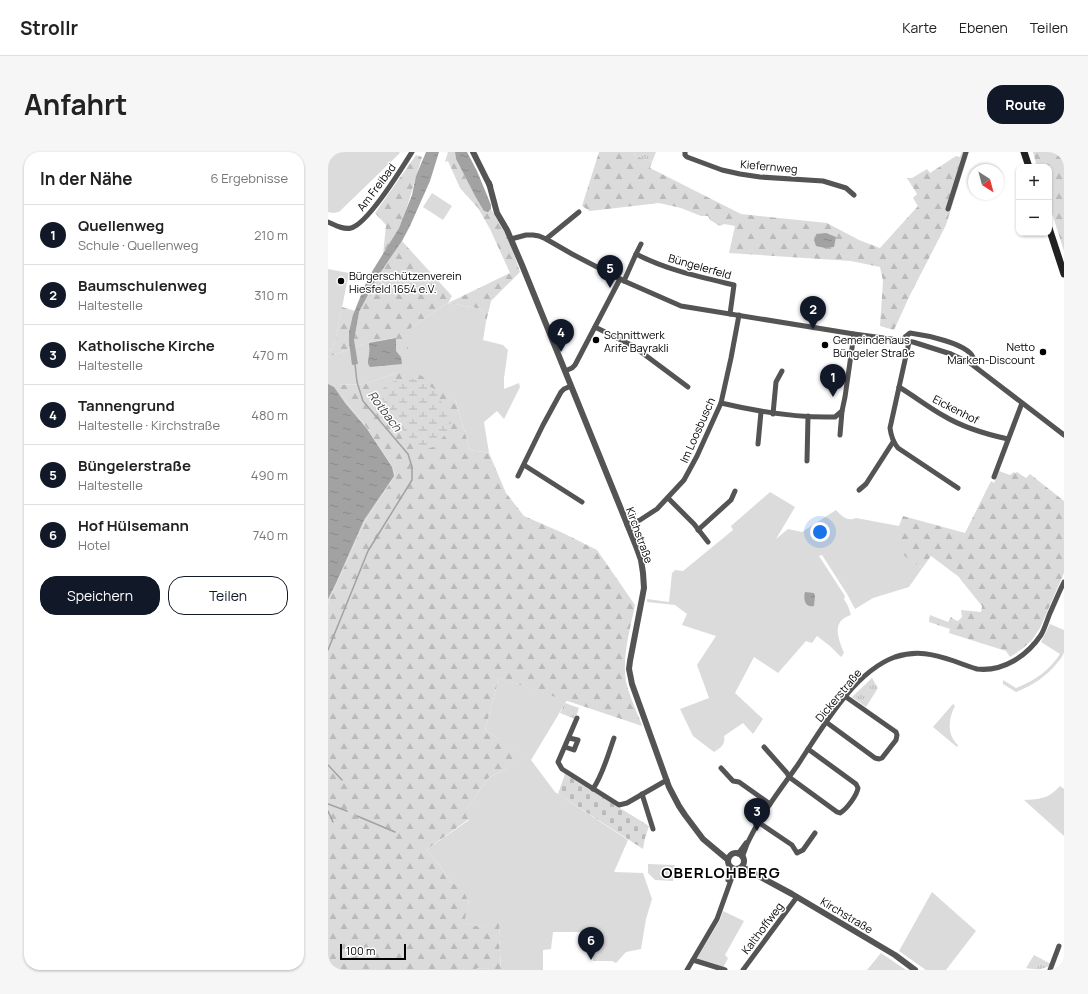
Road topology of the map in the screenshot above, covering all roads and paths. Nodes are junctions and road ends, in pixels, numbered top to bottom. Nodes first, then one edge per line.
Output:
1 (412, 152) edge
2 (473, 152) edge
3 (685, 152) edge
4 (966, 152) edge
5 (1024, 152) edge
6 (1028, 164) edge
7 (854, 195) dead end
8 (948, 209) dead end
9 (579, 212) dead end
10 (328, 222) edge
11 (1052, 236) edge
12 (511, 239) junction
13 (546, 239) junction
14 (641, 244) dead end
15 (636, 254) junction
16 (1064, 274) edge
17 (622, 280) junction
18 (730, 314) junction
19 (739, 315) junction
20 (595, 327) junction
21 (854, 334) junction
22 (906, 342) junction
23 (970, 364) junction
24 (565, 371) junction
25 (782, 371) dead end
26 (571, 386) junction
27 (688, 387) dead end
28 (899, 387) junction
29 (721, 403) junction
30 (1022, 403) junction
31 (842, 411) junction
32 (761, 412) junction
33 (773, 414) junction
34 (808, 416) junction
35 (840, 435) dead end
36 (1064, 435) edge
37 (1008, 439) junction
38 (893, 442) junction
39 (758, 444) dead end
40 (807, 461) dead end
41 (524, 465) junction
42 (518, 476) dead end
43 (994, 477) dead end
44 (958, 488) dead end
45 (859, 490) dead end
46 (735, 491) dead end
47 (668, 498) junction
48 (582, 502) dead end
49 (627, 525) junction
50 (698, 530) junction
51 (708, 542) dead end
52 (1064, 582) edge
53 (846, 697) junction
54 (577, 718) dead end
55 (826, 722) junction
56 (569, 738) junction
57 (614, 738) dead end
58 (565, 747) junction
59 (764, 747) dead end
60 (808, 749) junction
61 (721, 768) dead end
62 (789, 777) junction
63 (667, 780) junction
64 (593, 789) junction
65 (642, 794) junction
66 (770, 804) junction
67 (758, 822) junction
68 (653, 829) dead end
69 (815, 833) dead end
70 (737, 861) junction
71 (797, 897) junction
72 (1059, 946) dead end
73 (693, 960) junction
74 (687, 970) edge
75 (725, 970) edge
76 (743, 970) edge
77 (915, 970) edge
78 (1050, 970) edge

1 - 10 street, Am Freibad
2 - 12 street, Kirchstraße
3 - 7 street, Kiefernweg
4 - 8 street
5 - 6 main road
9 - 13 street
11 - 16 main road
12 - 13 street
12 - 24 street, Kirchstraße
13 - 17 street
14 - 15 street
15 - 17 street
15 - 18 street, Büngelerfeld
17 - 18 street
17 - 20 street
18 - 19 street
19 - 21 street
19 - 29 street, Im Loosbusch
20 - 24 street
20 - 27 street
21 - 22 street
21 - 31 street
22 - 23 street
22 - 23 street
22 - 28 street
23 - 30 street
24 - 26 street, Kirchstraße
25 - 33 street
26 - 41 street
26 - 49 street, Kirchstraße
28 - 37 street, Eickenhof
28 - 38 street
29 - 32 street
29 - 47 street, Im Loosbusch
30 - 36 street
30 - 37 street
31 - 34 street
31 - 35 street
32 - 33 street
32 - 39 street
33 - 34 street
34 - 40 street
37 - 43 street
38 - 44 street
38 - 45 street
41 - 42 street
41 - 48 street
46 - 50 street
47 - 49 street, Im Loosbusch
47 - 50 street
49 - 63 street, Kirchstraße
50 - 51 street
52 - 53 street, Dickerstraße
53 - 55 street, Dickerstraße
53 - 55 street
54 - 56 street
55 - 60 street, Dickerstraße
56 - 58 street
56 - 58 street
57 - 64 street
58 - 64 street
59 - 62 street
60 - 62 street, Dickerstraße
60 - 62 street
61 - 66 street
62 - 66 street, Dickerstraße
63 - 65 street
63 - 70 street, Kirchstraße
64 - 65 street
65 - 68 street
66 - 67 street, Dickerstraße
67 - 69 street
67 - 70 street, Dickerstraße
70 - 71 street, Kirchstraße
70 - 73 street, Dickerstraße
71 - 76 street, Kalthoffweg
71 - 77 street, Kirchstraße
72 - 78 street
73 - 74 street, Dickerstraße
73 - 75 street

